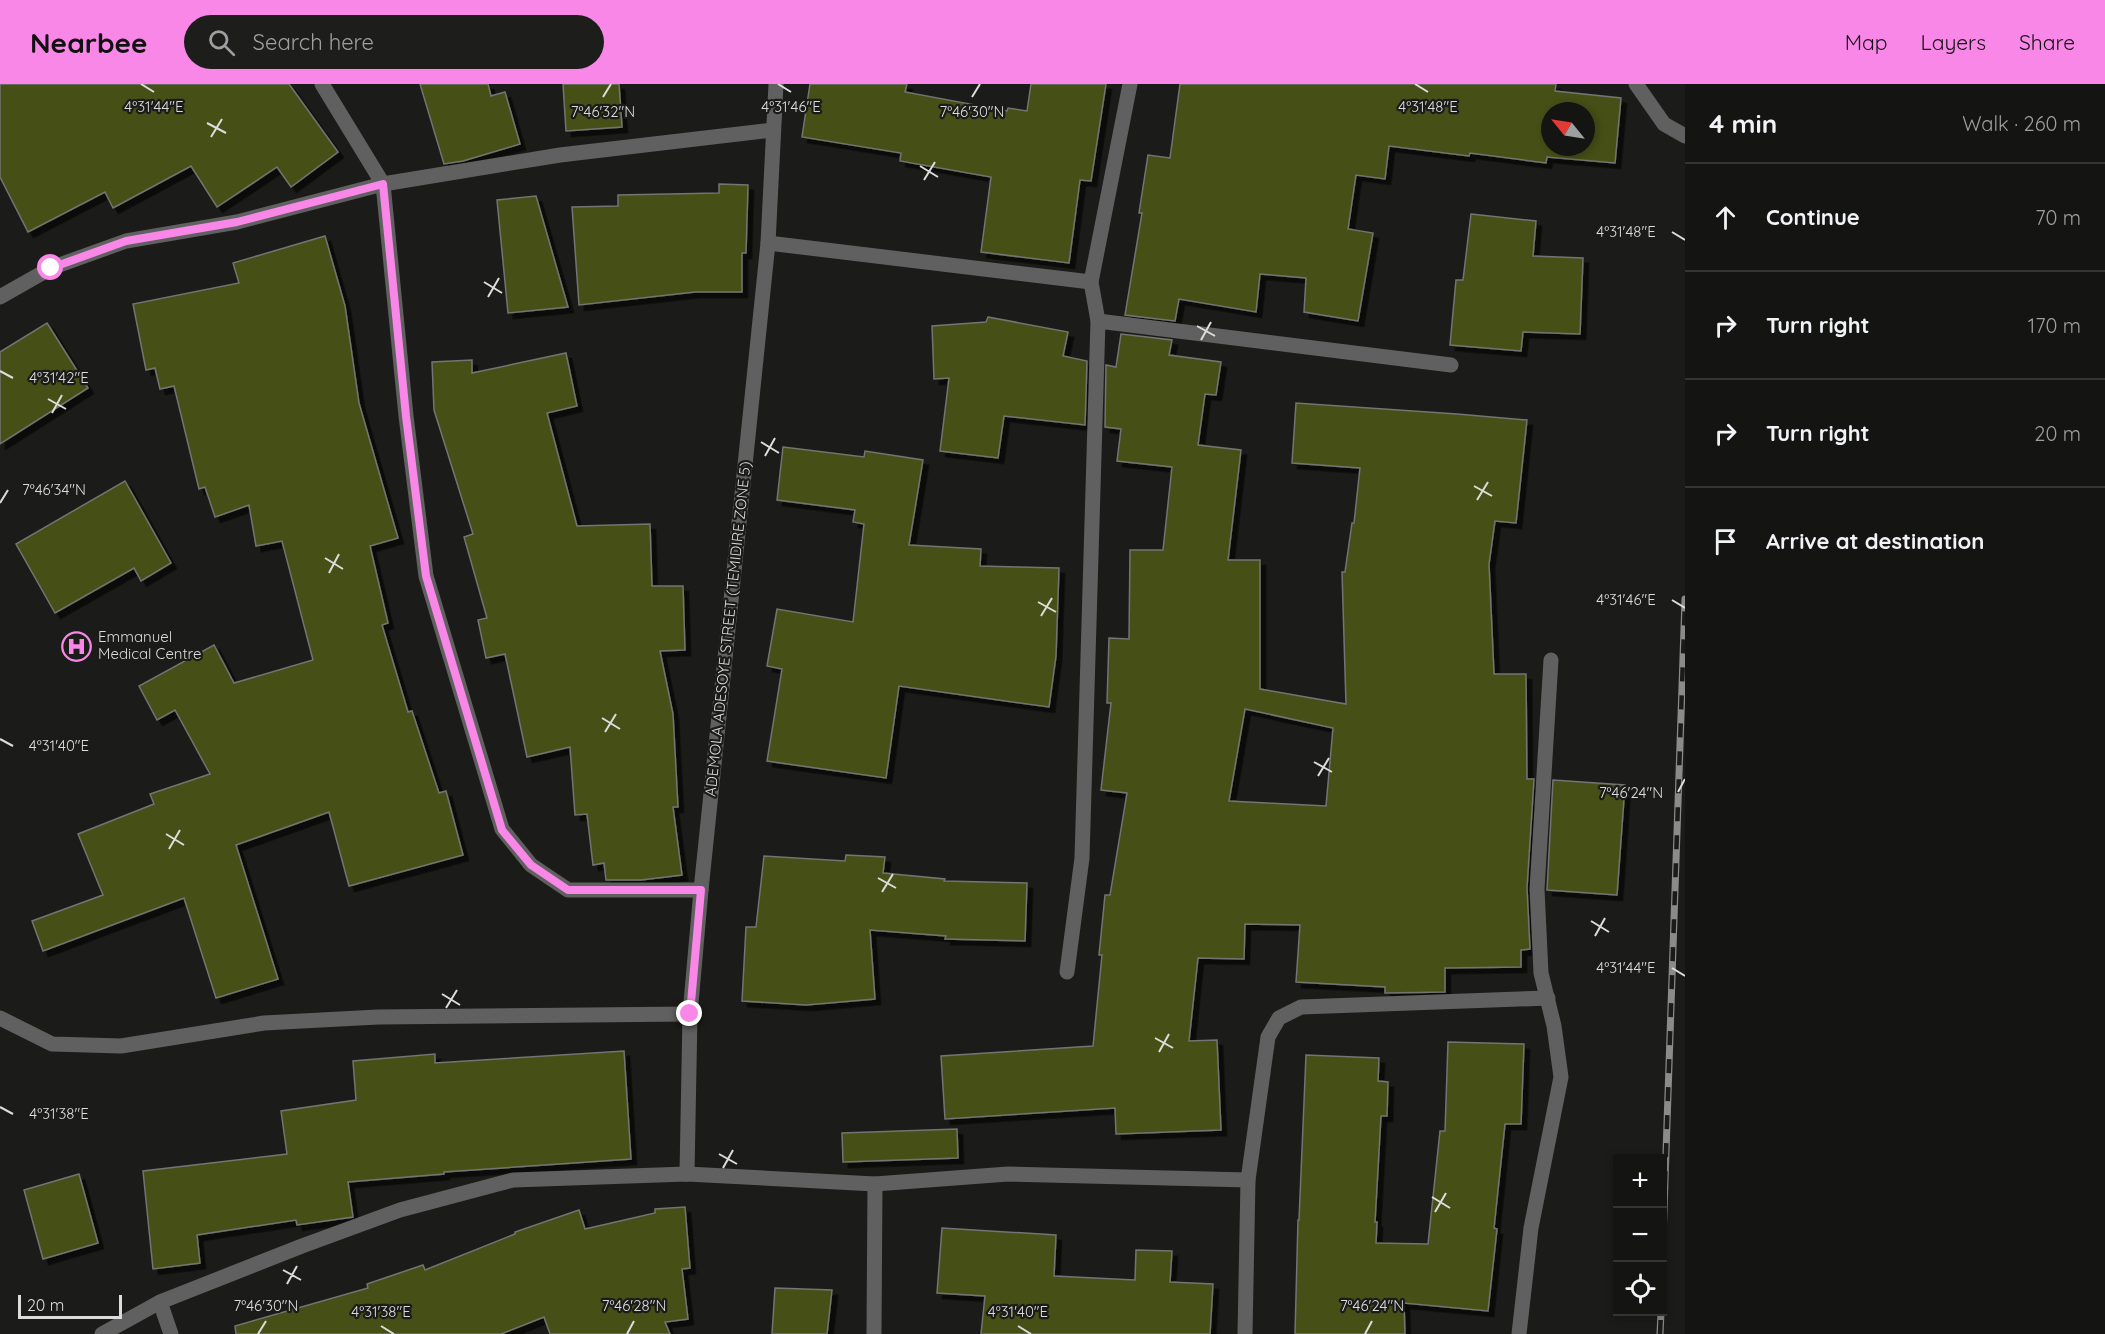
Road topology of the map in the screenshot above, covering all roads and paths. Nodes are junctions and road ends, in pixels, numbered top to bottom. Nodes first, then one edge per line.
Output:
1 (322, 84) edge
2 (776, 84) edge
3 (1130, 84) edge
4 (1636, 84) edge
5 (773, 130) junction
6 (1685, 136) edge
7 (383, 184) junction
8 (768, 243) junction
9 (1091, 282) junction
10 (0, 297) edge
11 (1098, 321) junction
12 (1451, 365) dead end
13 (1551, 660) dead end
14 (701, 890) junction
15 (1067, 972) dead end
16 (1548, 998) junction
17 (690, 1014) junction
18 (0, 1018) edge
19 (687, 1174) junction
20 (1248, 1180) junction
21 (875, 1184) junction
22 (160, 1302) junction
23 (102, 1334) edge
24 (171, 1334) edge
25 (874, 1334) edge
26 (1245, 1334) edge
27 (1519, 1334) edge

1 - 7 street
2 - 5 street, ADEMOLA ADESOYE STREET (TEMIDIRE ZONE 5)
3 - 9 street
4 - 6 street
5 - 7 street
5 - 8 street, ADEMOLA ADESOYE STREET (TEMIDIRE ZONE 5)
7 - 10 street
7 - 14 street
8 - 9 street
8 - 14 street, ADEMOLA ADESOYE STREET (TEMIDIRE ZONE 5)
9 - 11 street
11 - 12 street
11 - 15 street
13 - 16 street
14 - 17 street, ADEMOLA ADESOYE STREET (TEMIDIRE ZONE 5)
16 - 20 street
16 - 27 street
17 - 18 street
17 - 19 street, ADEMOLA ADESOYE STREET (TEMIDIRE ZONE 5)
19 - 21 street
19 - 22 street
20 - 21 street
20 - 26 street
21 - 25 street
22 - 23 street
22 - 24 street

